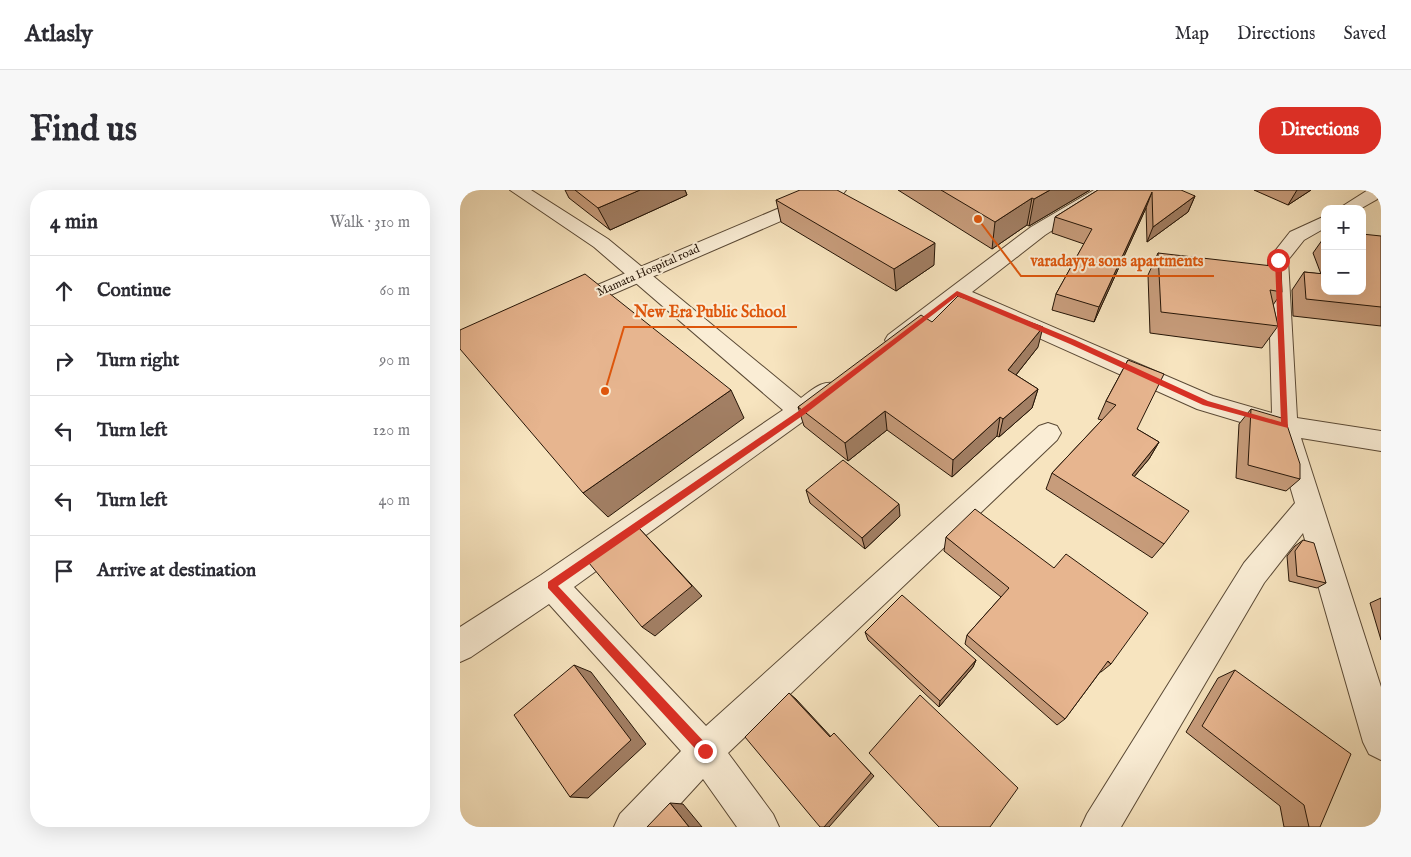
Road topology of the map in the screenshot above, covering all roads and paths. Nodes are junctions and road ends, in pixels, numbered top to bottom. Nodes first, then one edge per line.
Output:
1 (519, 190) edge
2 (794, 190) edge
3 (837, 190) edge
4 (1106, 190) edge
5 (1381, 190) edge
6 (1354, 205) edge
7 (1321, 223) edge
8 (630, 269) junction
9 (957, 293) junction
10 (551, 305) edge
11 (880, 352) edge
12 (849, 376) edge
13 (802, 412) junction
14 (1285, 426) junction
15 (1048, 433) dead end
16 (1381, 441) edge
17 (1309, 506) junction
18 (552, 585) junction
19 (460, 646) edge
20 (1381, 742) edge
21 (705, 751) junction
22 (633, 827) edge
23 (760, 827) edge
24 (1100, 827) edge

1 - 8 street
2 - 8 street, Mamata Hospital road
3 - 8 street, Mamata Hospital road
4 - 9 street
5 - 6 street
7 - 14 street
8 - 10 street, Mamata Hospital road
8 - 13 street
9 - 11 street
9 - 14 street
12 - 13 street
13 - 18 street
14 - 16 street
14 - 17 street
15 - 21 street
17 - 20 street
17 - 24 street
18 - 19 street
18 - 21 street
21 - 22 street
21 - 23 street

